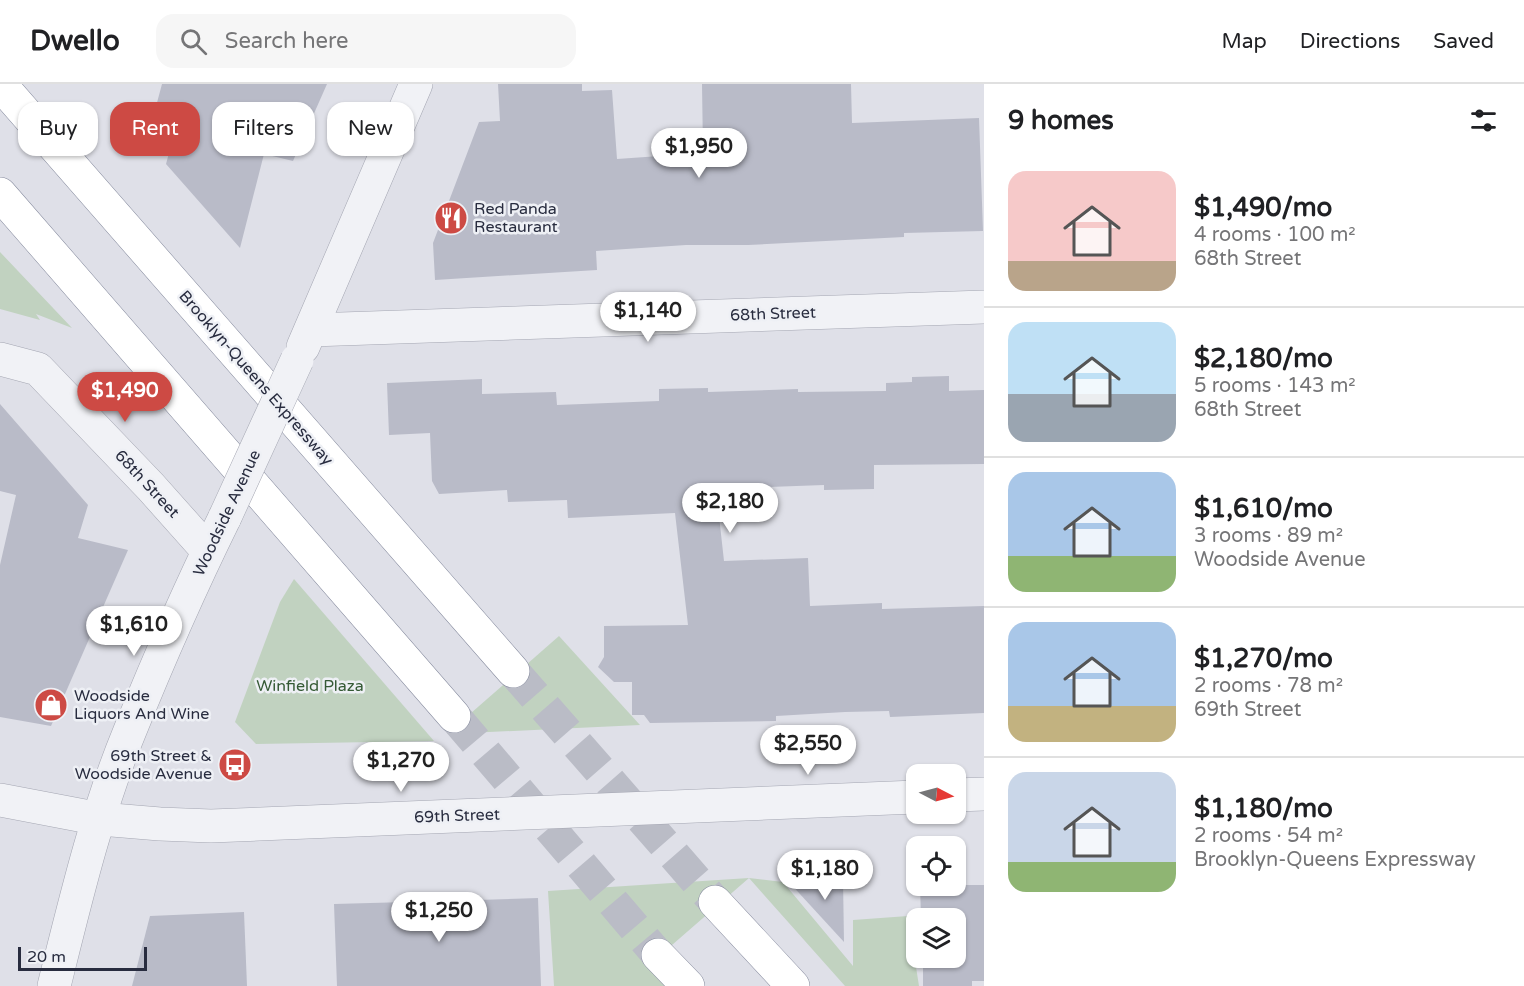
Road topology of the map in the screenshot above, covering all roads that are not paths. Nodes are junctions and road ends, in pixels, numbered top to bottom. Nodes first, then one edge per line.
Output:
1 (0, 84) edge
2 (416, 84) edge
3 (0, 194) edge
4 (984, 307) edge
5 (310, 330) junction
6 (0, 359) edge
7 (208, 551) junction
8 (513, 671) tunnel mouth
9 (454, 716) tunnel mouth
10 (984, 794) edge
11 (966, 795) edge
12 (906, 797) edge
13 (0, 800) edge
14 (100, 819) junction
15 (715, 902) tunnel mouth
16 (658, 955) tunnel mouth
17 (54, 986) edge
18 (688, 986) edge
19 (793, 986) edge

1 - 8 highway, Brooklyn-Queens Expressway
2 - 5 street, Woodside Avenue
3 - 9 highway
4 - 5 street, 68th Street
5 - 7 street, Woodside Avenue, bridge
6 - 7 street, 68th Street
7 - 14 street, Woodside Avenue
10 - 11 street
12 - 14 street, 69th Street
13 - 14 street, 69th Street
14 - 17 street, Woodside Avenue
15 - 19 highway
16 - 18 highway

